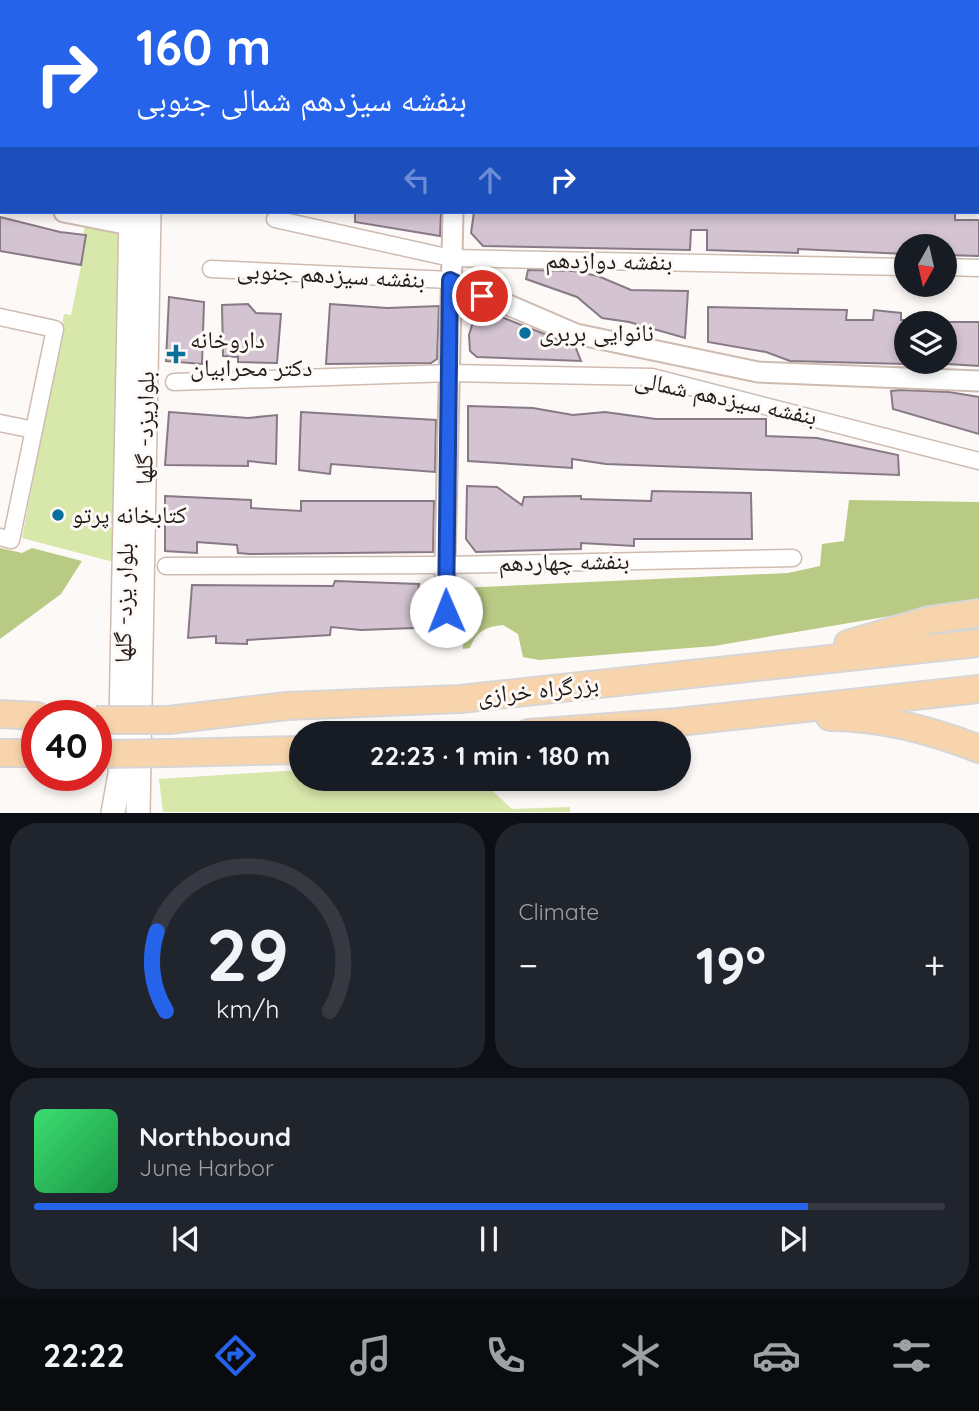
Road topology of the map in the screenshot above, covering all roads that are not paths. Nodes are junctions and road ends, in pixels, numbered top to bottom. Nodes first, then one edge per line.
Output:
1 (102, 214) edge
2 (453, 214) edge
3 (140, 216) edge
4 (275, 219) dead end
5 (451, 258) junction
6 (894, 267) edge
7 (957, 267) edge
8 (979, 268) edge
9 (211, 269) dead end
10 (450, 280) junction
11 (0, 317) edge
12 (451, 373) junction
13 (979, 381) edge
14 (174, 382) dead end
15 (0, 423) edge
16 (34, 430) junction
17 (979, 461) edge
18 (6, 539) edge
19 (793, 558) dead end
20 (445, 565) junction
21 (166, 566) dead end
22 (979, 613) edge
23 (446, 634) dead end
24 (979, 643) edge
25 (781, 663) junction
26 (979, 689) edge
27 (0, 714) edge
28 (21, 715) edge
29 (112, 720) edge
30 (687, 721) edge
31 (691, 722) edge
32 (979, 749) edge
33 (289, 750) edge
34 (0, 753) edge
35 (21, 753) edge
36 (112, 754) edge
37 (113, 813) edge
38 (138, 813) edge

1 - 3 street
2 - 5 street
3 - 37 main road, بلوار یزد- گلها
3 - 38 main road, بلواریزد- گلها
4 - 5 street, بنفشه دوازدهم
5 - 6 street, بنفشه دوازدهم
5 - 10 street
7 - 8 street
9 - 10 street, بنفشه سیزدهم جنوبی
10 - 12 street
10 - 13 street
11 - 16 street
12 - 14 street, بنفشه سیزدهم شمالی
12 - 17 street, بنفشه سیزدهم شمالی
12 - 20 street
15 - 16 street
16 - 18 street
19 - 20 street, بنفشه چهاردهم
20 - 21 street, بنفشه چهاردهم
20 - 23 street
22 - 25 highway
24 - 25 highway, بزرگراه خرازی
25 - 29 highway, بزرگراه خرازی, bridge
26 - 30 highway, بزرگراه خرازی
27 - 28 highway
31 - 32 highway
33 - 36 highway, bridge
34 - 35 highway

